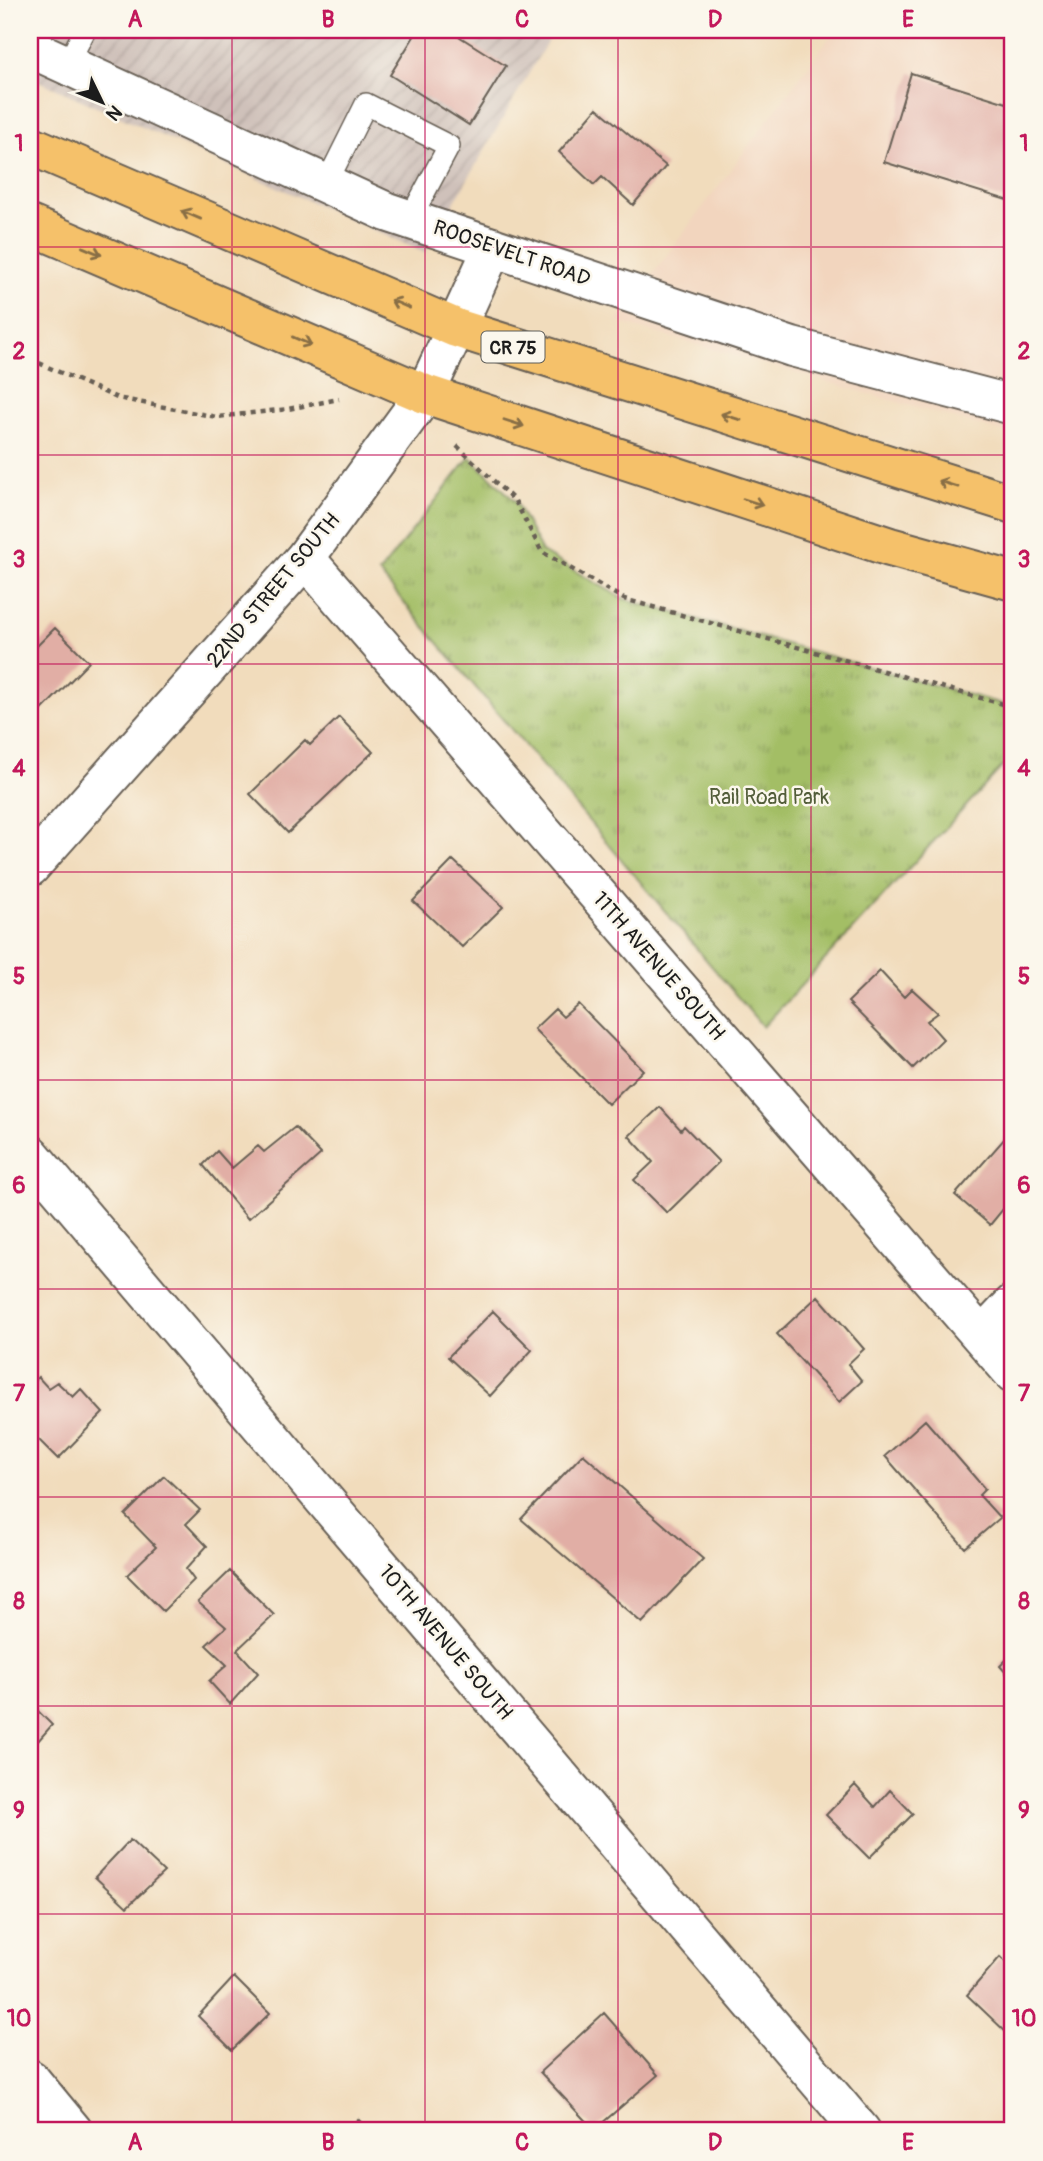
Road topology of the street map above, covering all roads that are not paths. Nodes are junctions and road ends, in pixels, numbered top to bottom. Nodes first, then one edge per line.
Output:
1 (85, 30) edge
2 (30, 48) edge
3 (67, 65) junction
4 (30, 145) edge
5 (326, 184) junction
6 (410, 219) junction
7 (30, 225) edge
8 (493, 247) junction
9 (456, 328) junction
10 (416, 405) junction
11 (1013, 405) edge
12 (1013, 504) edge
13 (305, 558) junction
14 (1013, 580) edge
15 (30, 867) edge
16 (30, 1154) edge
17 (1013, 1304) edge
18 (982, 1337) junction
19 (1013, 1373) edge
20 (30, 2079) edge
21 (73, 2131) edge
22 (862, 2131) edge

1 - 3 lane
2 - 3 street, ROOSEVELT ROAD
3 - 5 street, ROOSEVELT ROAD
9 -> 4 main road, CR 75
5 - 6 street, ROOSEVELT ROAD
5 - 6 lane
6 - 8 street, ROOSEVELT ROAD
7 -> 10 main road
8 - 9 street, 22ND STREET SOUTH
8 - 11 street, ROOSEVELT ROAD
9 - 10 street, 22ND STREET SOUTH
12 -> 9 main road, CR 75
10 - 13 street, 22ND STREET SOUTH
10 -> 14 main road
13 - 15 street, 22ND STREET SOUTH
13 - 18 street, 11TH AVENUE SOUTH
16 - 22 street, 10TH AVENUE SOUTH
17 - 18 street
18 - 19 street, 11TH AVENUE SOUTH
20 - 21 street

